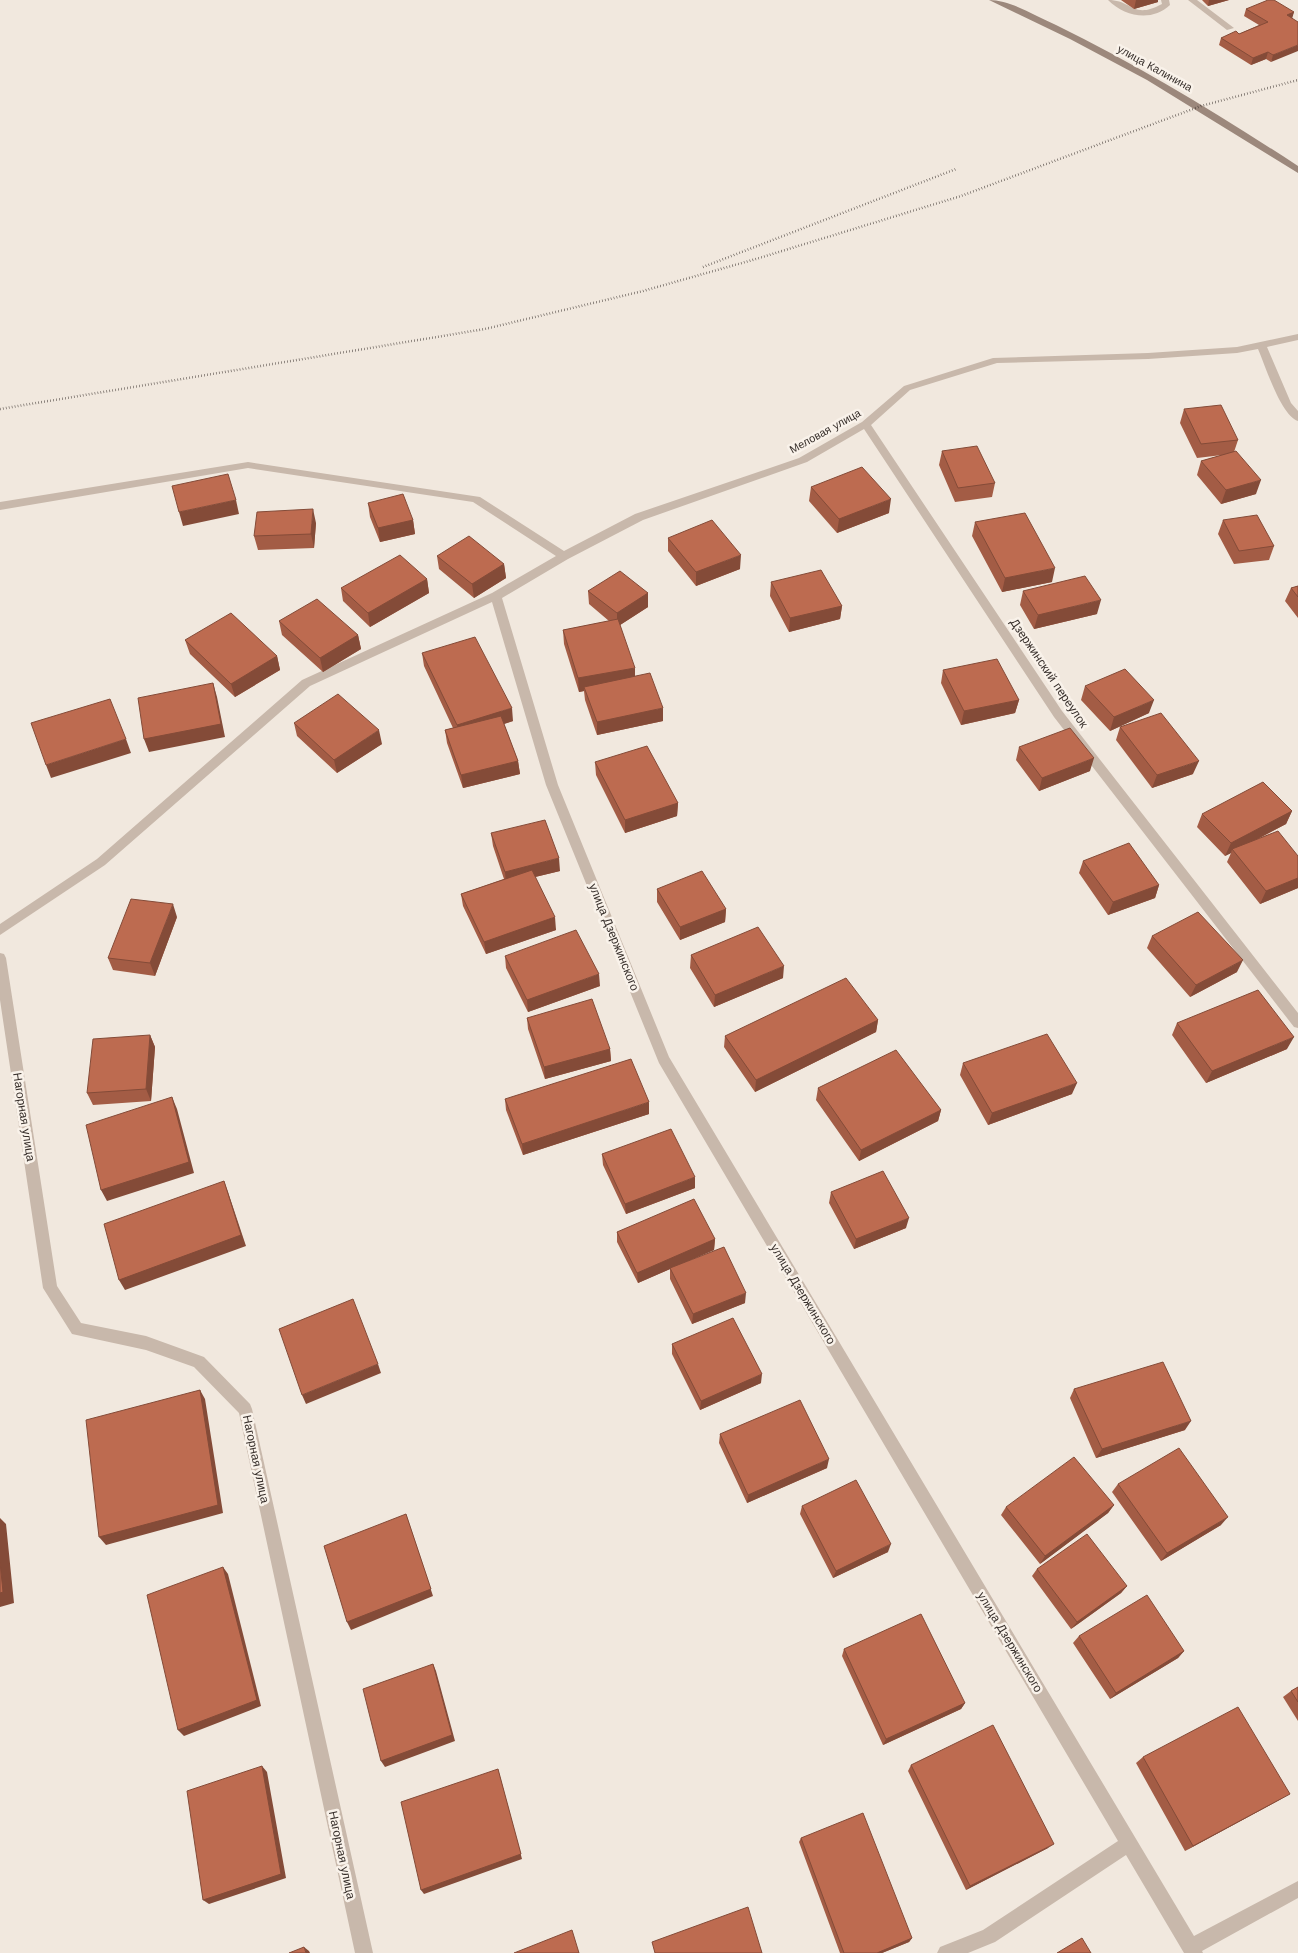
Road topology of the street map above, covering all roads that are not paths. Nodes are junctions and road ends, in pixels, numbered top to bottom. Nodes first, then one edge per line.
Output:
1 (993, 0) edge
2 (1112, 0) edge
3 (1165, 0) edge
4 (1192, 0) edge
5 (1230, 28) dead end
6 (1298, 170) edge
7 (1298, 337) edge
8 (1261, 344) junction
9 (1298, 418) edge
10 (866, 424) junction
11 (0, 506) edge
12 (564, 556) junction
13 (496, 596) junction
14 (0, 930) edge
15 (0, 958) edge
16 (1298, 1022) edge
17 (1129, 1842) junction
18 (1298, 1889) edge
19 (1192, 1950) edge
20 (364, 1953) edge
21 (946, 1953) edge

1 - 6 main road, улица Калинина
2 - 3 street
4 - 5 street
7 - 8 street, Меловая улица
8 - 9 street
8 - 10 street, Меловая улица
10 - 12 street, Меловая улица
10 - 16 street, Дзержинский переулок
11 - 12 street
12 - 13 street, Меловая улица
13 - 14 street, Меловая улица
13 - 17 street, улица Дзержинского
15 - 20 street, Нагорная улица
17 - 19 street, улица Дзержинского
17 - 21 street
18 - 19 street

